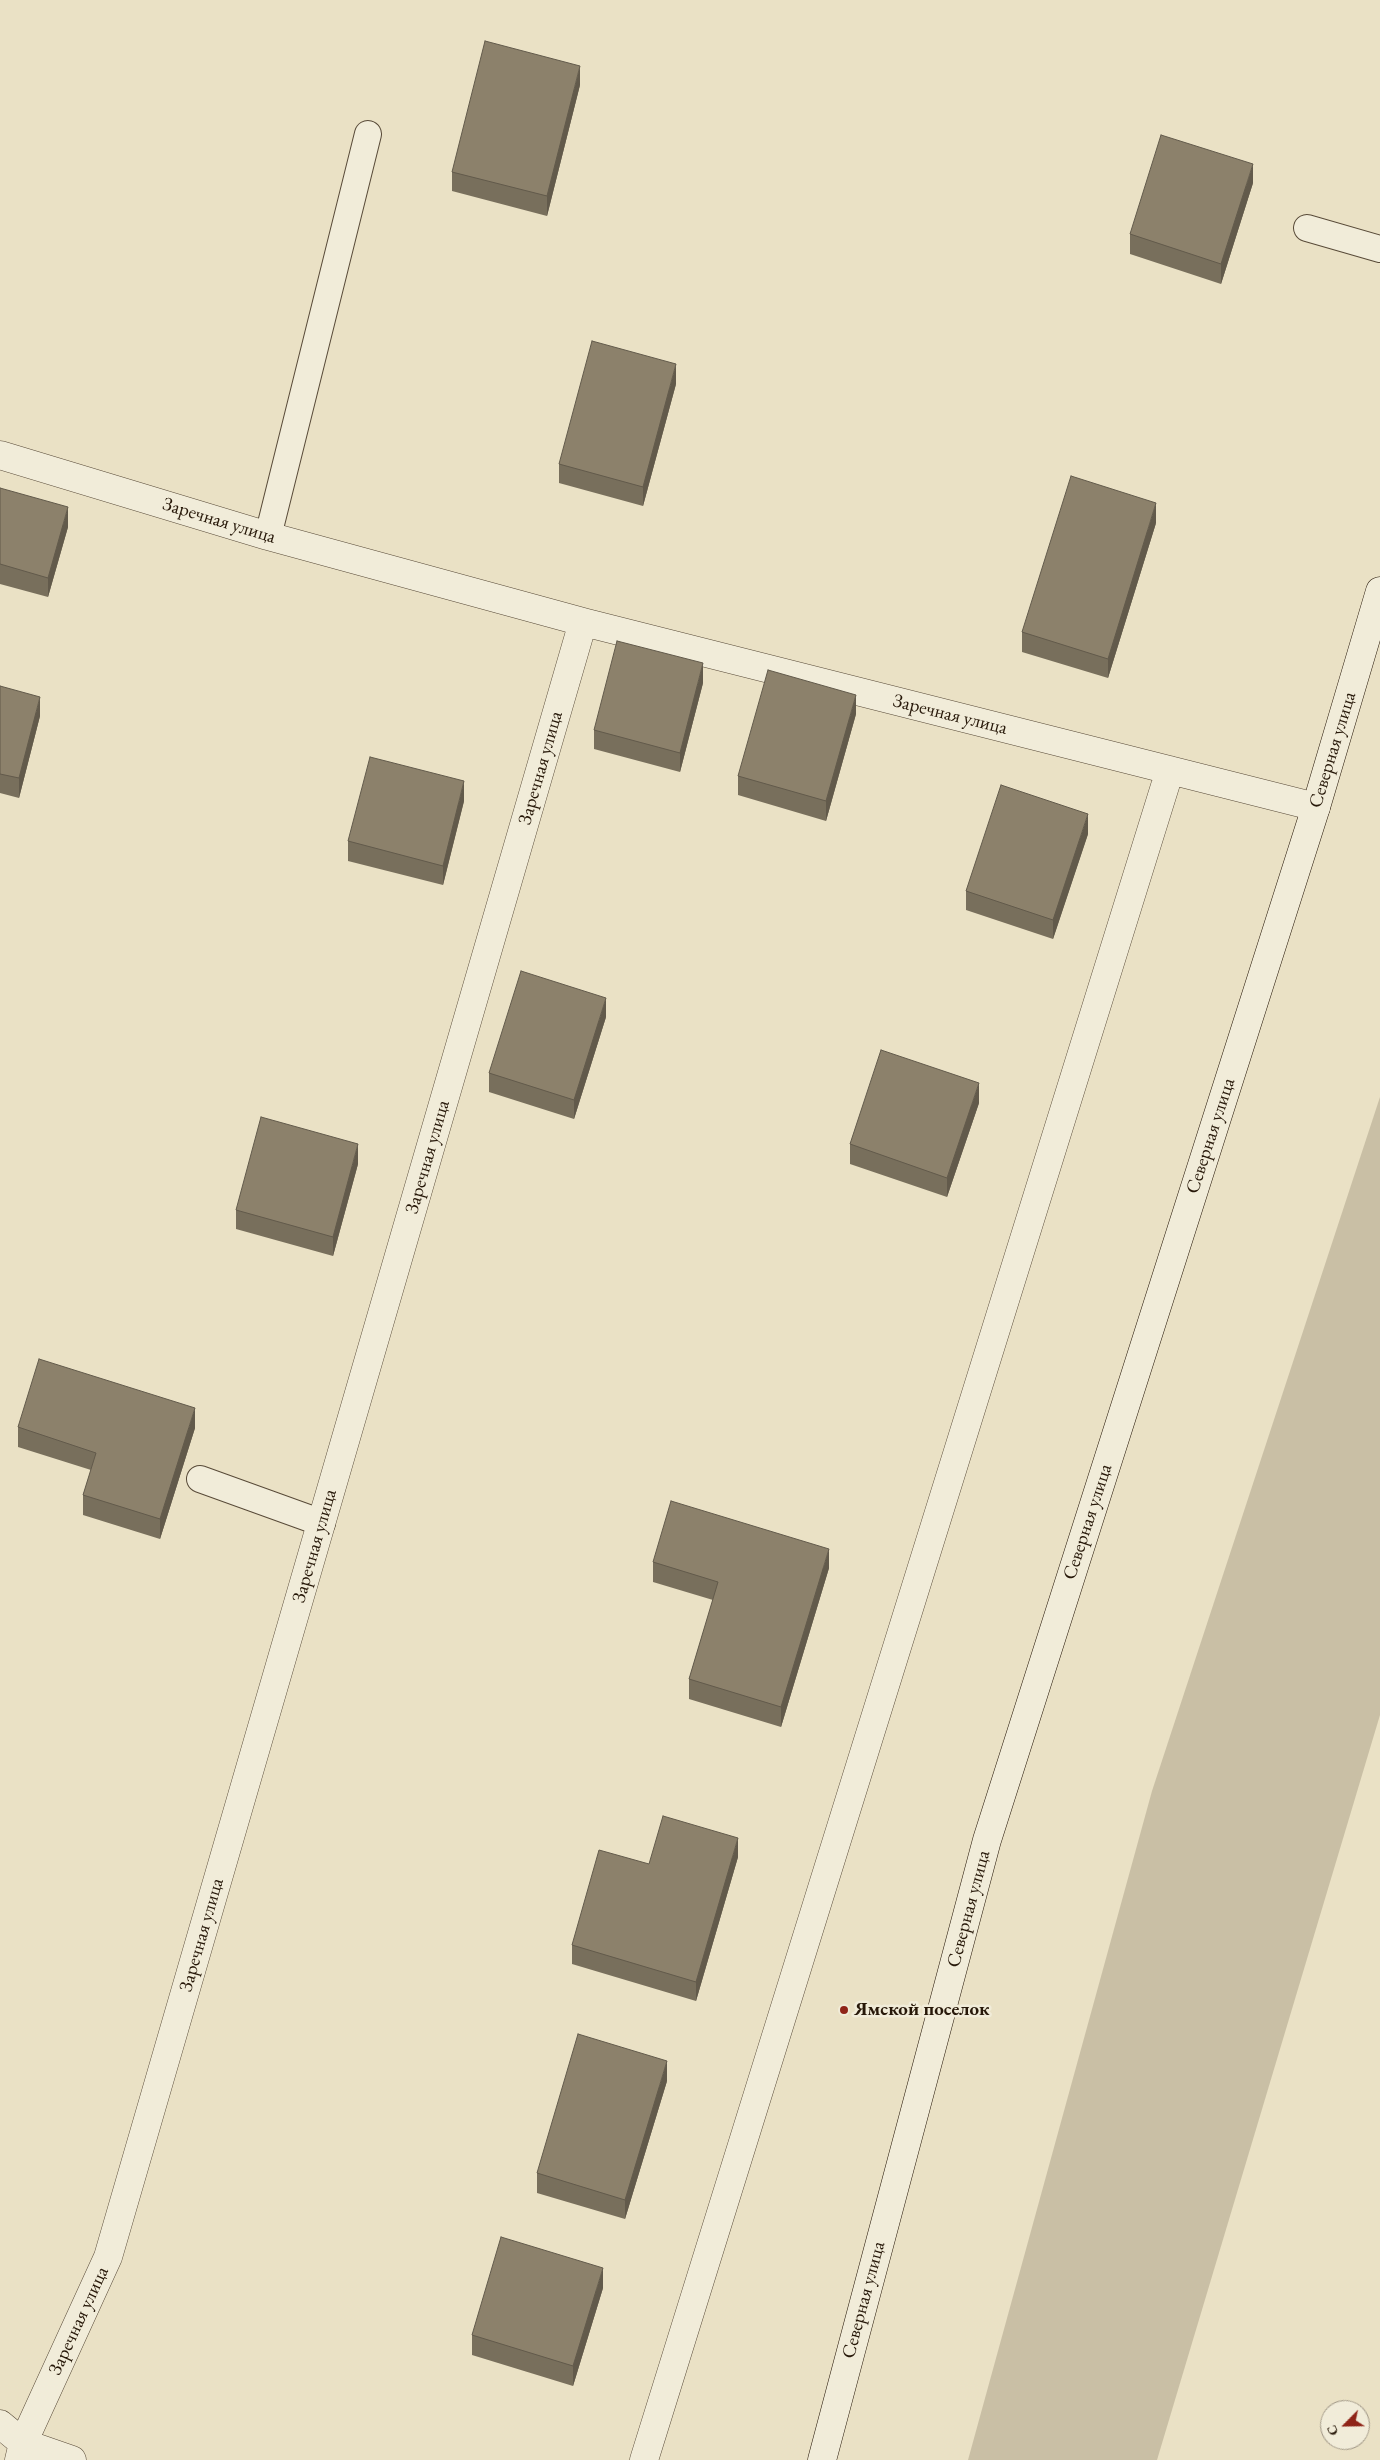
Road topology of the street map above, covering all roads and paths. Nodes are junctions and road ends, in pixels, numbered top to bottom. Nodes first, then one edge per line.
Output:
1 (368, 134) dead end
2 (1307, 228) dead end
3 (1380, 250) edge
4 (0, 455) edge
5 (268, 536) junction
6 (1380, 591) edge
7 (583, 622) junction
8 (1170, 770) junction
9 (1316, 807) junction
10 (200, 1479) dead end
11 (322, 1523) junction
12 (0, 2424) edge
13 (21, 2451) edge
14 (72, 2460) edge
15 (644, 2460) edge
16 (822, 2460) edge

1 - 5 lane
2 - 3 lane
4 - 5 street, Заречная улица
5 - 7 street, Заречная улица
6 - 9 street, Северная улица
7 - 8 street, Заречная улица
7 - 11 street, Заречная улица
8 - 9 street, Заречная улица
8 - 15 street
9 - 16 street, Северная улица
10 - 11 lane
11 - 13 street, Заречная улица
12 - 13 street
13 - 14 street

